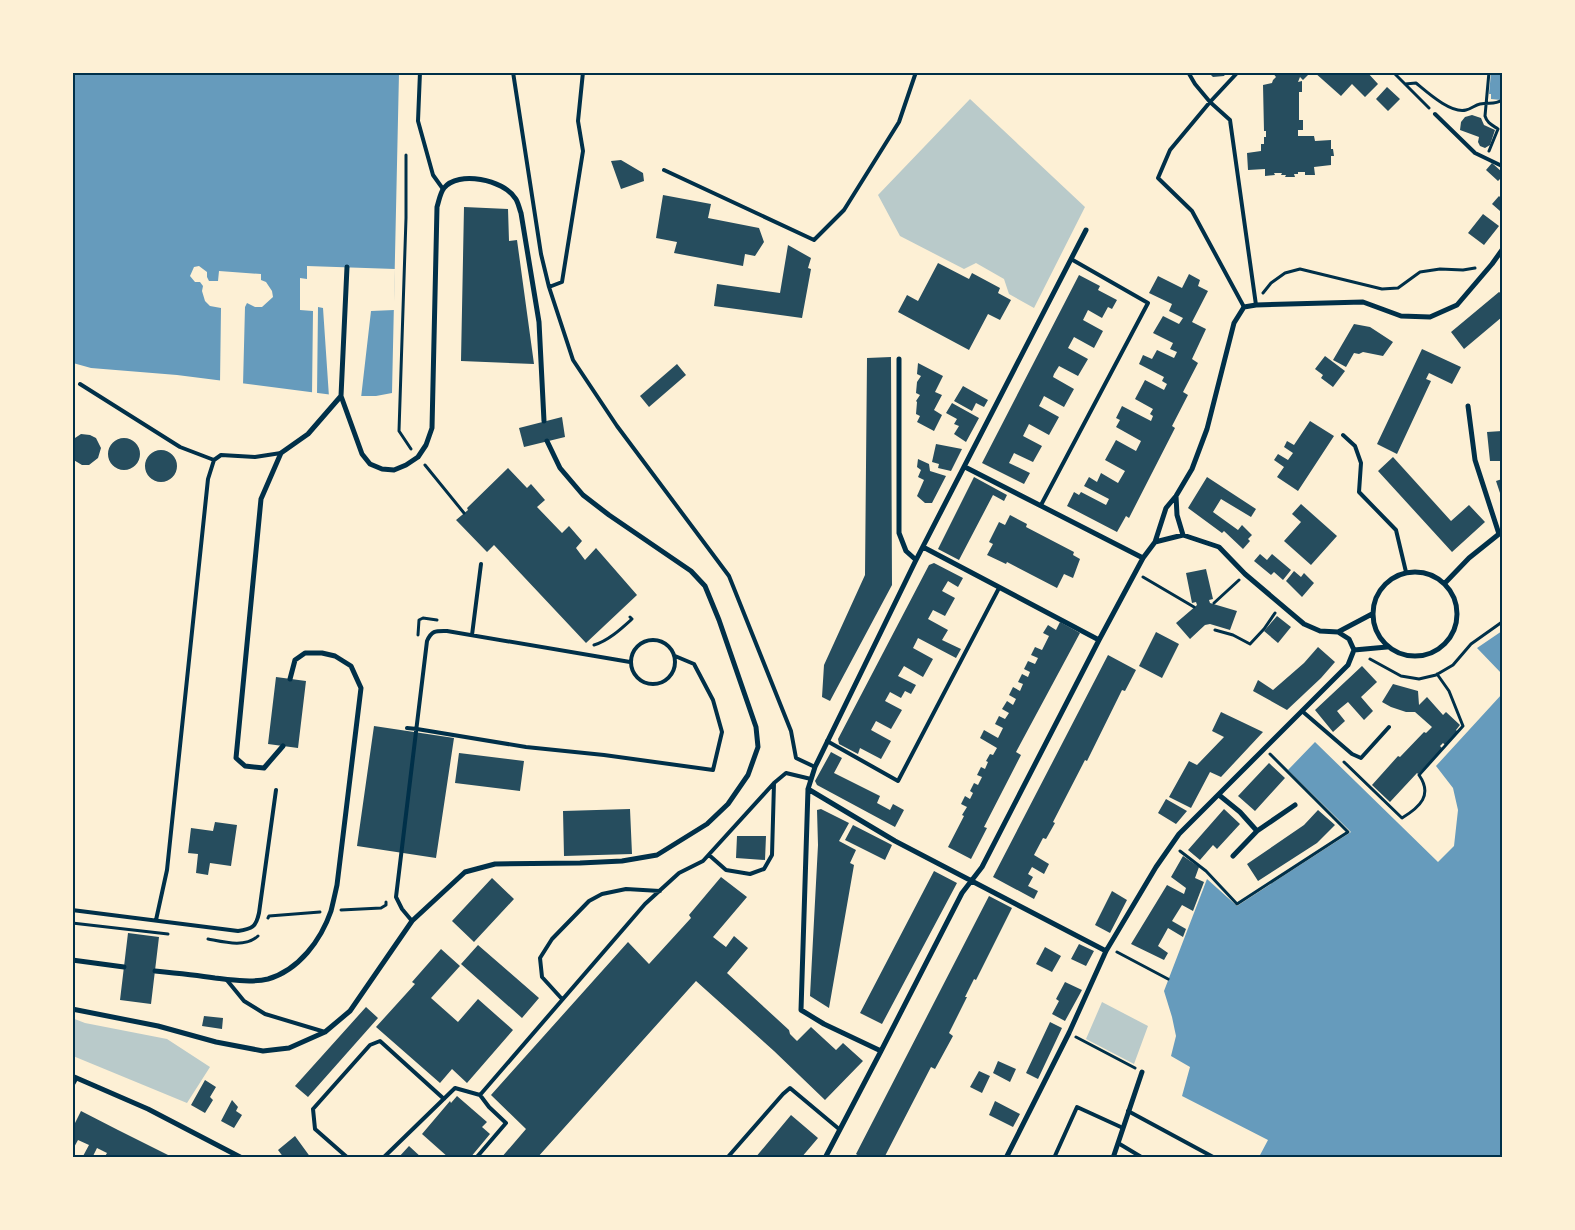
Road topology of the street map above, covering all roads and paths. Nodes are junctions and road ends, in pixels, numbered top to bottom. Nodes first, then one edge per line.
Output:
1 (420, 72) edge
2 (513, 72) edge
3 (583, 72) edge
4 (916, 72) edge
5 (1188, 72) edge
6 (1238, 72) edge
7 (1393, 72) edge
8 (1489, 72) edge
9 (1405, 84) junction
10 (1502, 100) edge
11 (1210, 102) junction
12 (1486, 103) junction
13 (1435, 114) joint
14 (406, 155) dead end
15 (1486, 158) junction
16 (1502, 166) edge
17 (664, 170) dead end
18 (443, 189) junction
19 (1086, 230) dead end
20 (1502, 250) edge
21 (1070, 259) junction
22 (1492, 264) junction
23 (347, 267) dead end
24 (549, 287) junction
25 (1256, 305) junction
26 (1244, 307) junction
27 (899, 359) dead end
28 (80, 384) dead end
29 (341, 396) junction
30 (1468, 406) dead end
31 (544, 421) dead end
32 (1343, 435) dead end
33 (547, 441) dead end
34 (281, 453) junction
35 (418, 457) junction
36 (214, 460) junction
37 (964, 467) junction
38 (1176, 496) junction
39 (1041, 505) junction
40 (464, 513) dead end
41 (1501, 534) edge
42 (1183, 535) junction
43 (1155, 542) junction
44 (924, 547) junction
45 (1143, 558) junction
46 (916, 560) junction
47 (481, 564) dead end
48 (1135, 572) junction
49 (1406, 572) junction
50 (1237, 582) dead end
51 (1444, 583) junction
52 (999, 588) junction
53 (1214, 603) dead end
54 (1281, 604) junction
55 (1194, 607) dead end
56 (1372, 614) junction
57 (630, 617) dead end
58 (440, 621) dead end
59 (1502, 622) edge
60 (1215, 630) dead end
61 (1338, 632) junction
62 (472, 635) junction
63 (418, 638) dead end
64 (1099, 640) junction
65 (592, 645) dead end
66 (1387, 647) junction
67 (1354, 650) junction
68 (675, 656) junction
69 (630, 662) junction
70 (1437, 674) junction
71 (290, 679) dead end
72 (1302, 711) junction
73 (1390, 727) dead end
74 (407, 728) dead end
75 (417, 729) junction
76 (827, 741) junction
77 (283, 746) dead end
78 (1264, 749) junction
79 (1339, 757) dead end
80 (815, 767) junction
81 (811, 779) junction
82 (774, 783) junction
83 (808, 789) junction
84 (276, 790) dead end
85 (1218, 795) junction
86 (1295, 805) dead end
87 (1258, 830) junction
88 (1172, 844) junction
89 (709, 855) junction
90 (1233, 856) dead end
91 (972, 881) junction
92 (660, 891) junction
93 (72, 910) edge
94 (156, 920) junction
95 (412, 921) junction
96 (1107, 949) junction
97 (72, 960) edge
98 (124, 967) dead end
99 (155, 970) dead end
100 (226, 979) junction
101 (1168, 979) dead end
102 (562, 999) junction
103 (72, 1009) edge
104 (325, 1032) junction
105 (1069, 1033) junction
106 (881, 1051) junction
107 (1142, 1072) joint
108 (74, 1077) edge
109 (72, 1085) edge
110 (480, 1094) junction
111 (444, 1099) junction
112 (1128, 1111) junction
113 (1123, 1128) junction
114 (839, 1129) junction
115 (1118, 1143) junction
116 (242, 1158) edge
117 (348, 1158) edge
118 (383, 1158) edge
119 (476, 1158) edge
120 (727, 1158) edge
121 (825, 1158) edge
122 (1006, 1158) edge
123 (1054, 1158) edge
124 (1113, 1158) edge
125 (1143, 1158) edge
126 (1215, 1158) edge

1 - 18 lane
2 - 24 lane
3 - 24 lane
4 - 17 lane
5 - 11 lane
6 - 11 lane
7 - 9 path
8 - 12 path
9 - 12 path
9 - 13 path
10 - 12 path
11 - 25 lane
11 - 26 lane
12 - 15 path
13 - 15 lane
14 - 35 path
15 - 16 lane
18 - 31 street
18 - 35 street
19 - 21 street
20 - 22 street
21 - 37 street
21 - 39 lane
22 - 25 street
22 - 25 path
23 - 29 street
24 - 80 lane
25 - 26 street
26 - 38 street
27 - 46 street
28 - 36 lane
29 - 34 street
29 - 35 street
30 - 41 street
32 - 49 lane
33 - 95 street
34 - 36 lane
34 - 77 street
35 - 40 path
36 - 94 lane
37 - 39 street
37 - 44 street
38 - 42 street
38 - 43 street
39 - 45 street
41 - 51 street
42 - 43 street
42 - 54 street
43 - 45 street
44 - 46 street
44 - 52 street
45 - 48 street
46 - 76 street
47 - 62 lane
48 - 55 path
48 - 64 street
49 - 51 street
49 - 56 street
50 - 53 path
51 - 66 street
52 - 64 street
52 - 76 lane
54 - 60 path
54 - 61 street
56 - 61 street
56 - 66 street
57 - 65 path
58 - 63 path
59 - 70 path
61 - 67 street
62 - 69 lane
62 - 75 lane
64 - 91 street
66 - 67 street
67 - 70 path
67 - 72 street
68 - 69 lane
68 - 69 lane
68 - 75 lane
70 - 79 path
71 - 100 street
72 - 73 lane
72 - 78 street
74 - 75 lane
75 - 95 lane
76 - 80 street
78 - 85 street
78 - 88 path
80 - 81 street
81 - 82 lane
81 - 83 street
82 - 89 lane
82 - 89 lane
83 - 91 street
83 - 106 street
84 - 94 lane
85 - 87 street
85 - 88 street
86 - 87 street
87 - 90 street
88 - 96 street
89 - 92 lane
91 - 96 street
91 - 106 street
92 - 102 lane
92 - 102 lane
93 - 94 lane
95 - 104 street
96 - 101 path
96 - 105 street
97 - 98 street
99 - 100 street
100 - 104 lane
102 - 110 lane
103 - 104 street
105 - 107 path
105 - 122 street
106 - 114 street
107 - 112 street
108 - 109 street
108 - 116 street
110 - 111 lane
110 - 119 lane
111 - 117 lane
111 - 118 lane
112 - 113 street
112 - 126 lane
113 - 115 street
113 - 123 lane
114 - 120 lane
114 - 121 street
115 - 124 street
115 - 125 lane

